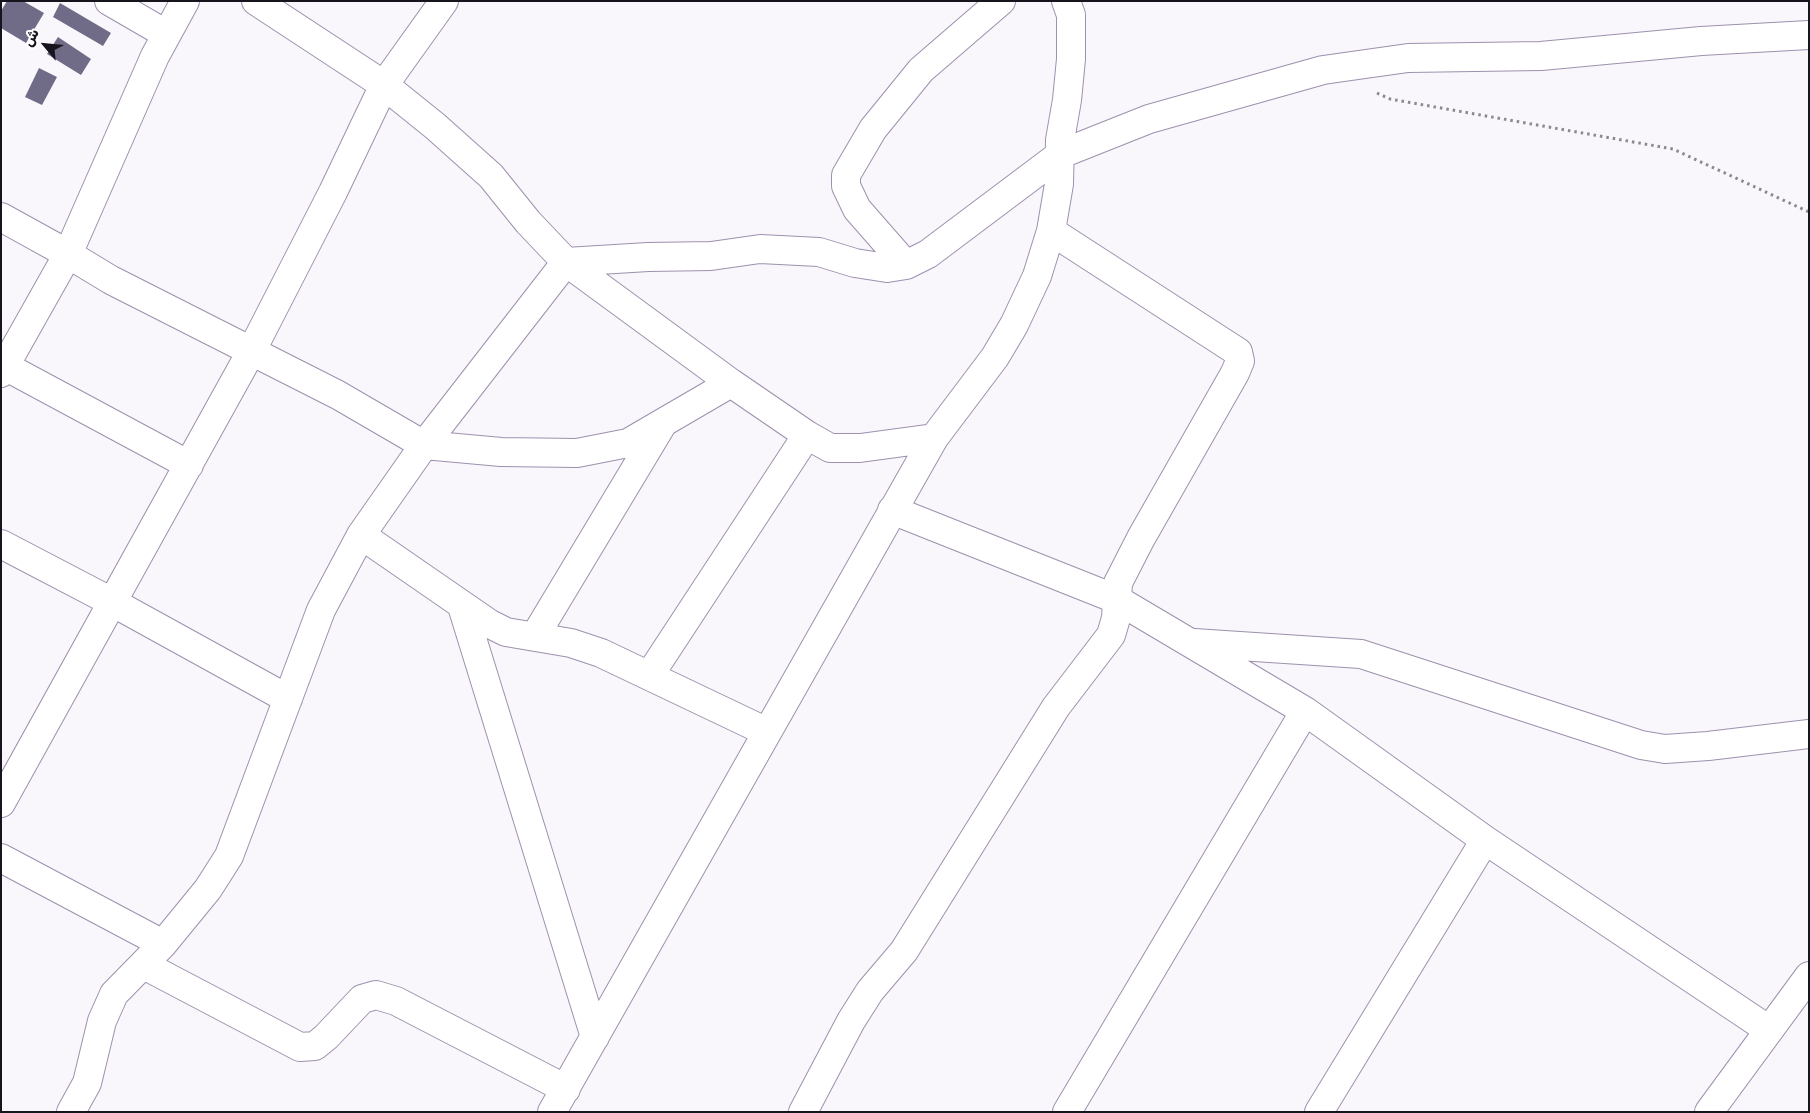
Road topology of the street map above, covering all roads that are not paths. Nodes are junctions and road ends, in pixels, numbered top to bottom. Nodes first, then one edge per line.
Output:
1 (109, 1) edge
2 (185, 1) edge
3 (256, 1) edge
4 (444, 1) edge
5 (1001, 1) edge
6 (1066, 1) edge
7 (166, 34) junction
8 (1809, 35) edge
9 (384, 86) junction
10 (1061, 154) junction
11 (1, 217) edge
12 (1051, 231) junction
13 (68, 254) junction
14 (566, 262) junction
15 (906, 265) junction
16 (252, 350) junction
17 (3, 368) edge
18 (731, 383) junction
19 (663, 423) junction
20 (807, 435) junction
21 (934, 438) junction
22 (424, 445) junction
23 (189, 465) junction
24 (892, 510) junction
25 (361, 535) junction
26 (1, 544) edge
27 (1116, 599) junction
28 (112, 602) junction
29 (462, 606) junction
30 (535, 636) junction
31 (1189, 642) junction
32 (649, 676) junction
33 (288, 699) junction
34 (1305, 711) junction
35 (767, 732) junction
36 (1809, 734) edge
37 (1, 803) edge
38 (1485, 840) junction
39 (1, 858) edge
40 (163, 944) junction
41 (144, 965) junction
42 (1809, 976) edge
43 (1768, 1030) junction
44 (595, 1037) junction
45 (559, 1100) edge
46 (71, 1112) edge
47 (803, 1112) edge
48 (1066, 1112) edge
49 (1319, 1112) edge
50 (1709, 1112) edge

1 - 7 street
2 - 7 street
3 - 9 street
4 - 9 street
5 - 15 street
6 - 10 street
7 - 13 street
8 - 10 street
9 - 14 street
9 - 16 street
10 - 12 street
10 - 15 street
11 - 13 street
12 - 21 street
12 - 27 street
13 - 16 street
13 - 17 street
14 - 15 street
14 - 18 street
14 - 22 street
16 - 22 street
16 - 23 street
17 - 23 street
18 - 19 street
18 - 20 street
19 - 22 street
19 - 30 street
20 - 21 street
20 - 32 street
21 - 24 street
22 - 25 street
23 - 28 street
24 - 27 street
24 - 35 street
25 - 29 street
25 - 33 street
26 - 28 street
27 - 31 street
27 - 47 street
28 - 33 street
28 - 37 street
29 - 30 street
29 - 44 street
30 - 32 street
31 - 34 street
31 - 36 street
32 - 35 street
33 - 40 street
34 - 38 street
34 - 48 street
35 - 44 street
38 - 43 street
38 - 49 street
39 - 40 street
40 - 41 street
41 - 45 street
41 - 46 street
42 - 43 street
43 - 50 street
44 - 45 street

